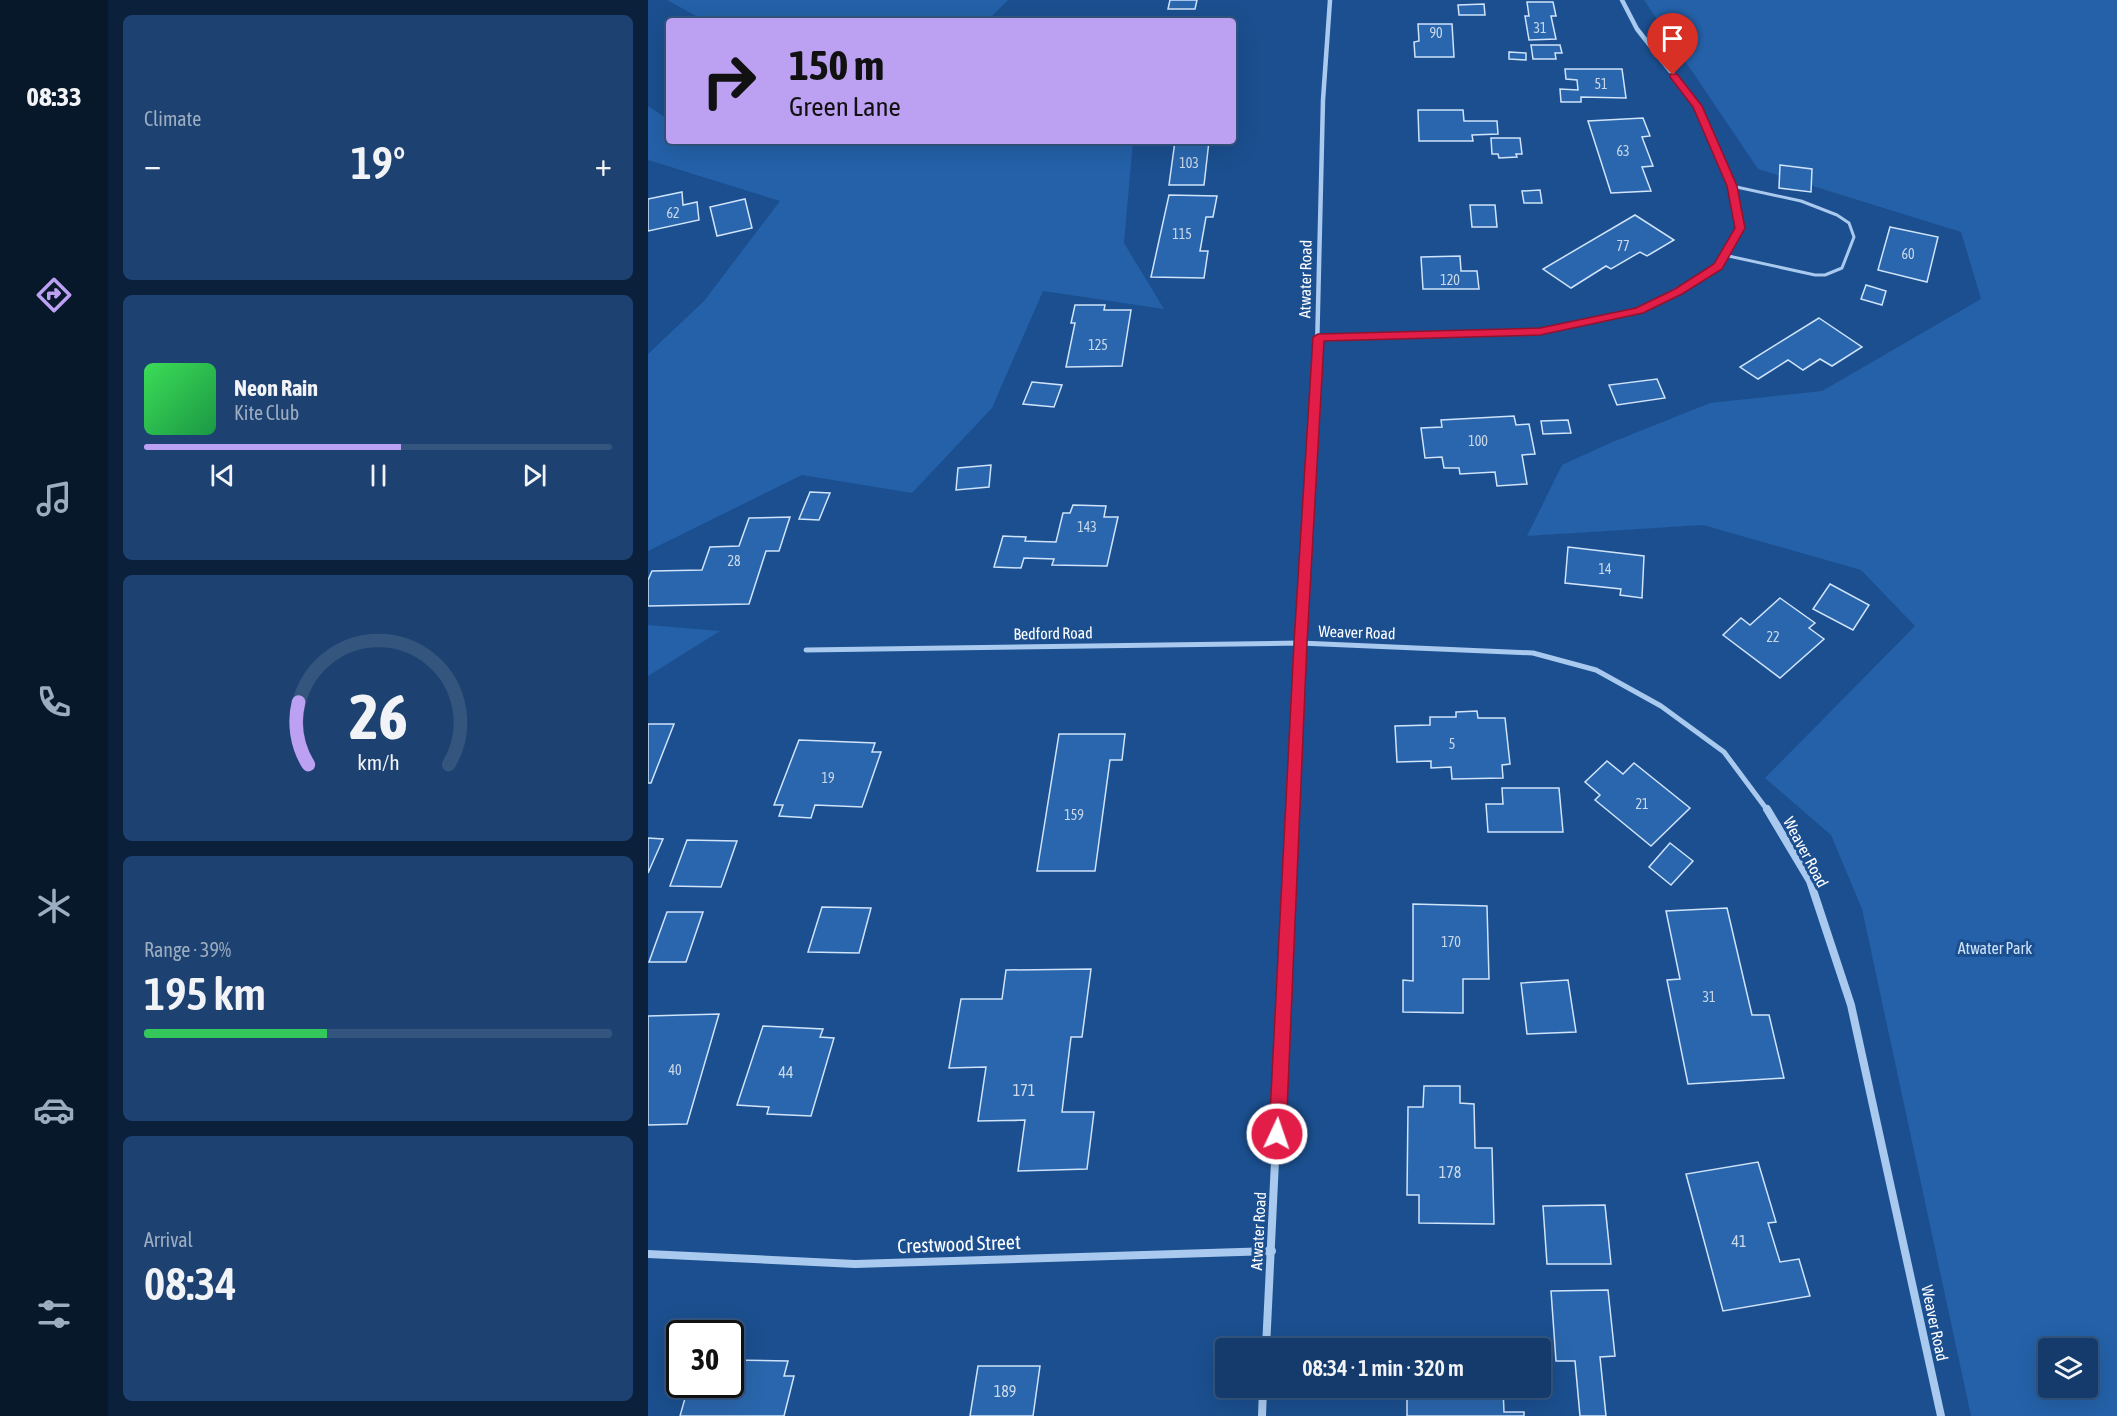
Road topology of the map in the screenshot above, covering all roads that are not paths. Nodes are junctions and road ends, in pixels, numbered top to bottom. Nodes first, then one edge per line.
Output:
1 (1329, 0) edge
2 (1622, 0) edge
3 (1732, 186) junction
4 (1725, 255) junction
5 (1318, 337) junction
6 (1300, 643) junction
7 (806, 650) dead end
8 (1272, 1251) junction
9 (648, 1254) edge
10 (1267, 1338) edge
11 (1263, 1398) edge
12 (1262, 1416) edge
13 (1941, 1416) edge

1 - 5 street, Atwater Road
2 - 3 street
3 - 4 street
3 - 4 lane
4 - 5 street
5 - 6 street, Atwater Road
6 - 7 street, Bedford Road
6 - 8 street, Atwater Road
6 - 13 street, Weaver Road
8 - 9 street, Crestwood Street
8 - 10 street, Atwater Road
11 - 12 street

